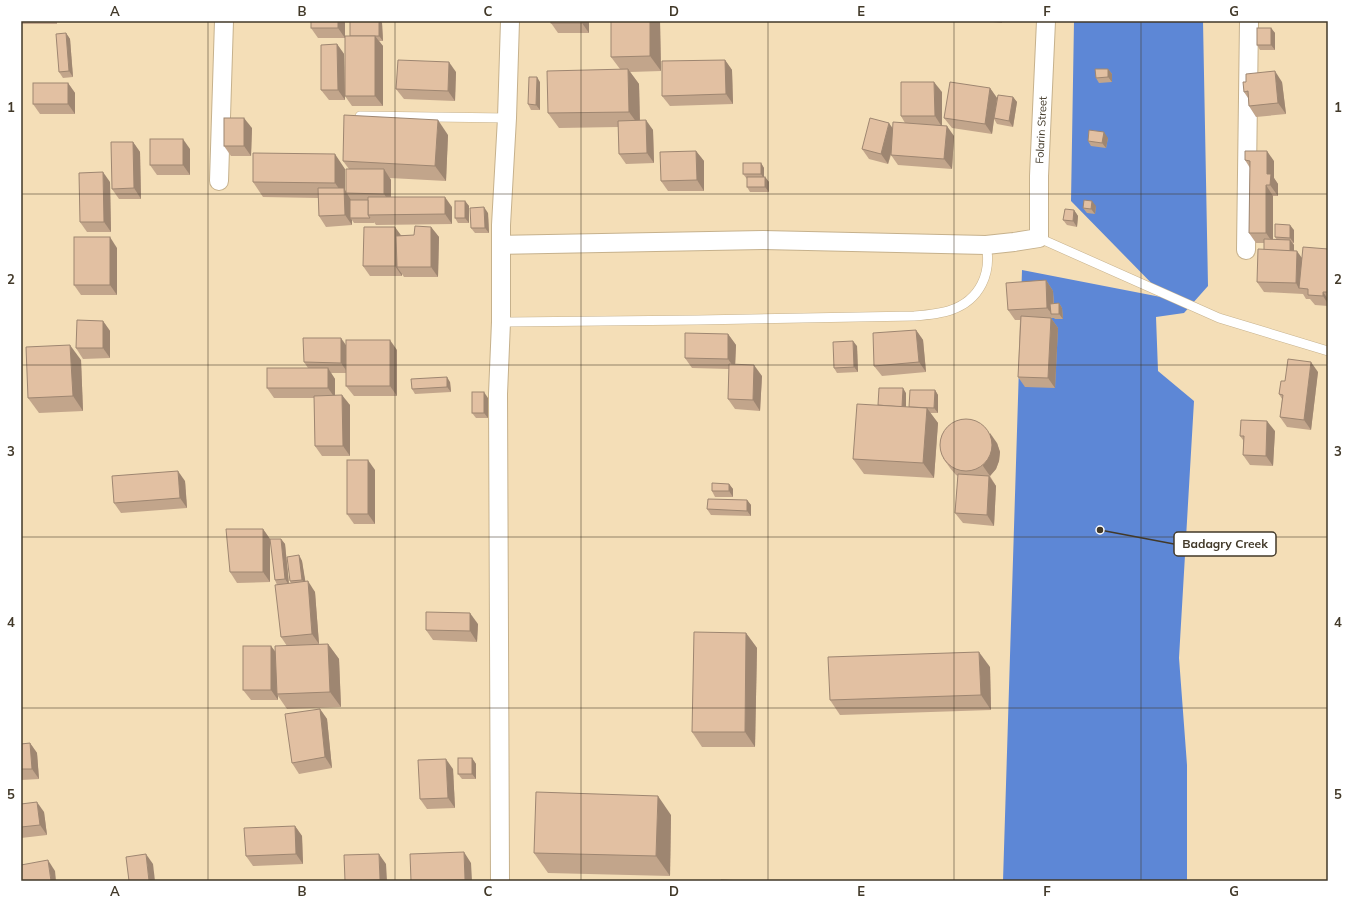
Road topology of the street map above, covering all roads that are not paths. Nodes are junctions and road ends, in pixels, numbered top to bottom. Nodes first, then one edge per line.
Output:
1 (224, 21) edge
2 (510, 21) edge
3 (1046, 21) edge
4 (1249, 21) edge
5 (360, 116) edge
6 (507, 118) junction
7 (219, 181) dead end
8 (1039, 238) junction
9 (501, 245) junction
10 (986, 245) junction
11 (1246, 250) dead end
12 (501, 322) junction
13 (1328, 351) edge
14 (500, 881) edge

1 - 7 street
2 - 6 street
3 - 8 street, Folarin Street
4 - 11 street
5 - 6 lane
6 - 9 street
8 - 10 street
8 - 13 lane
9 - 10 street
9 - 12 street
10 - 12 lane
12 - 14 street

